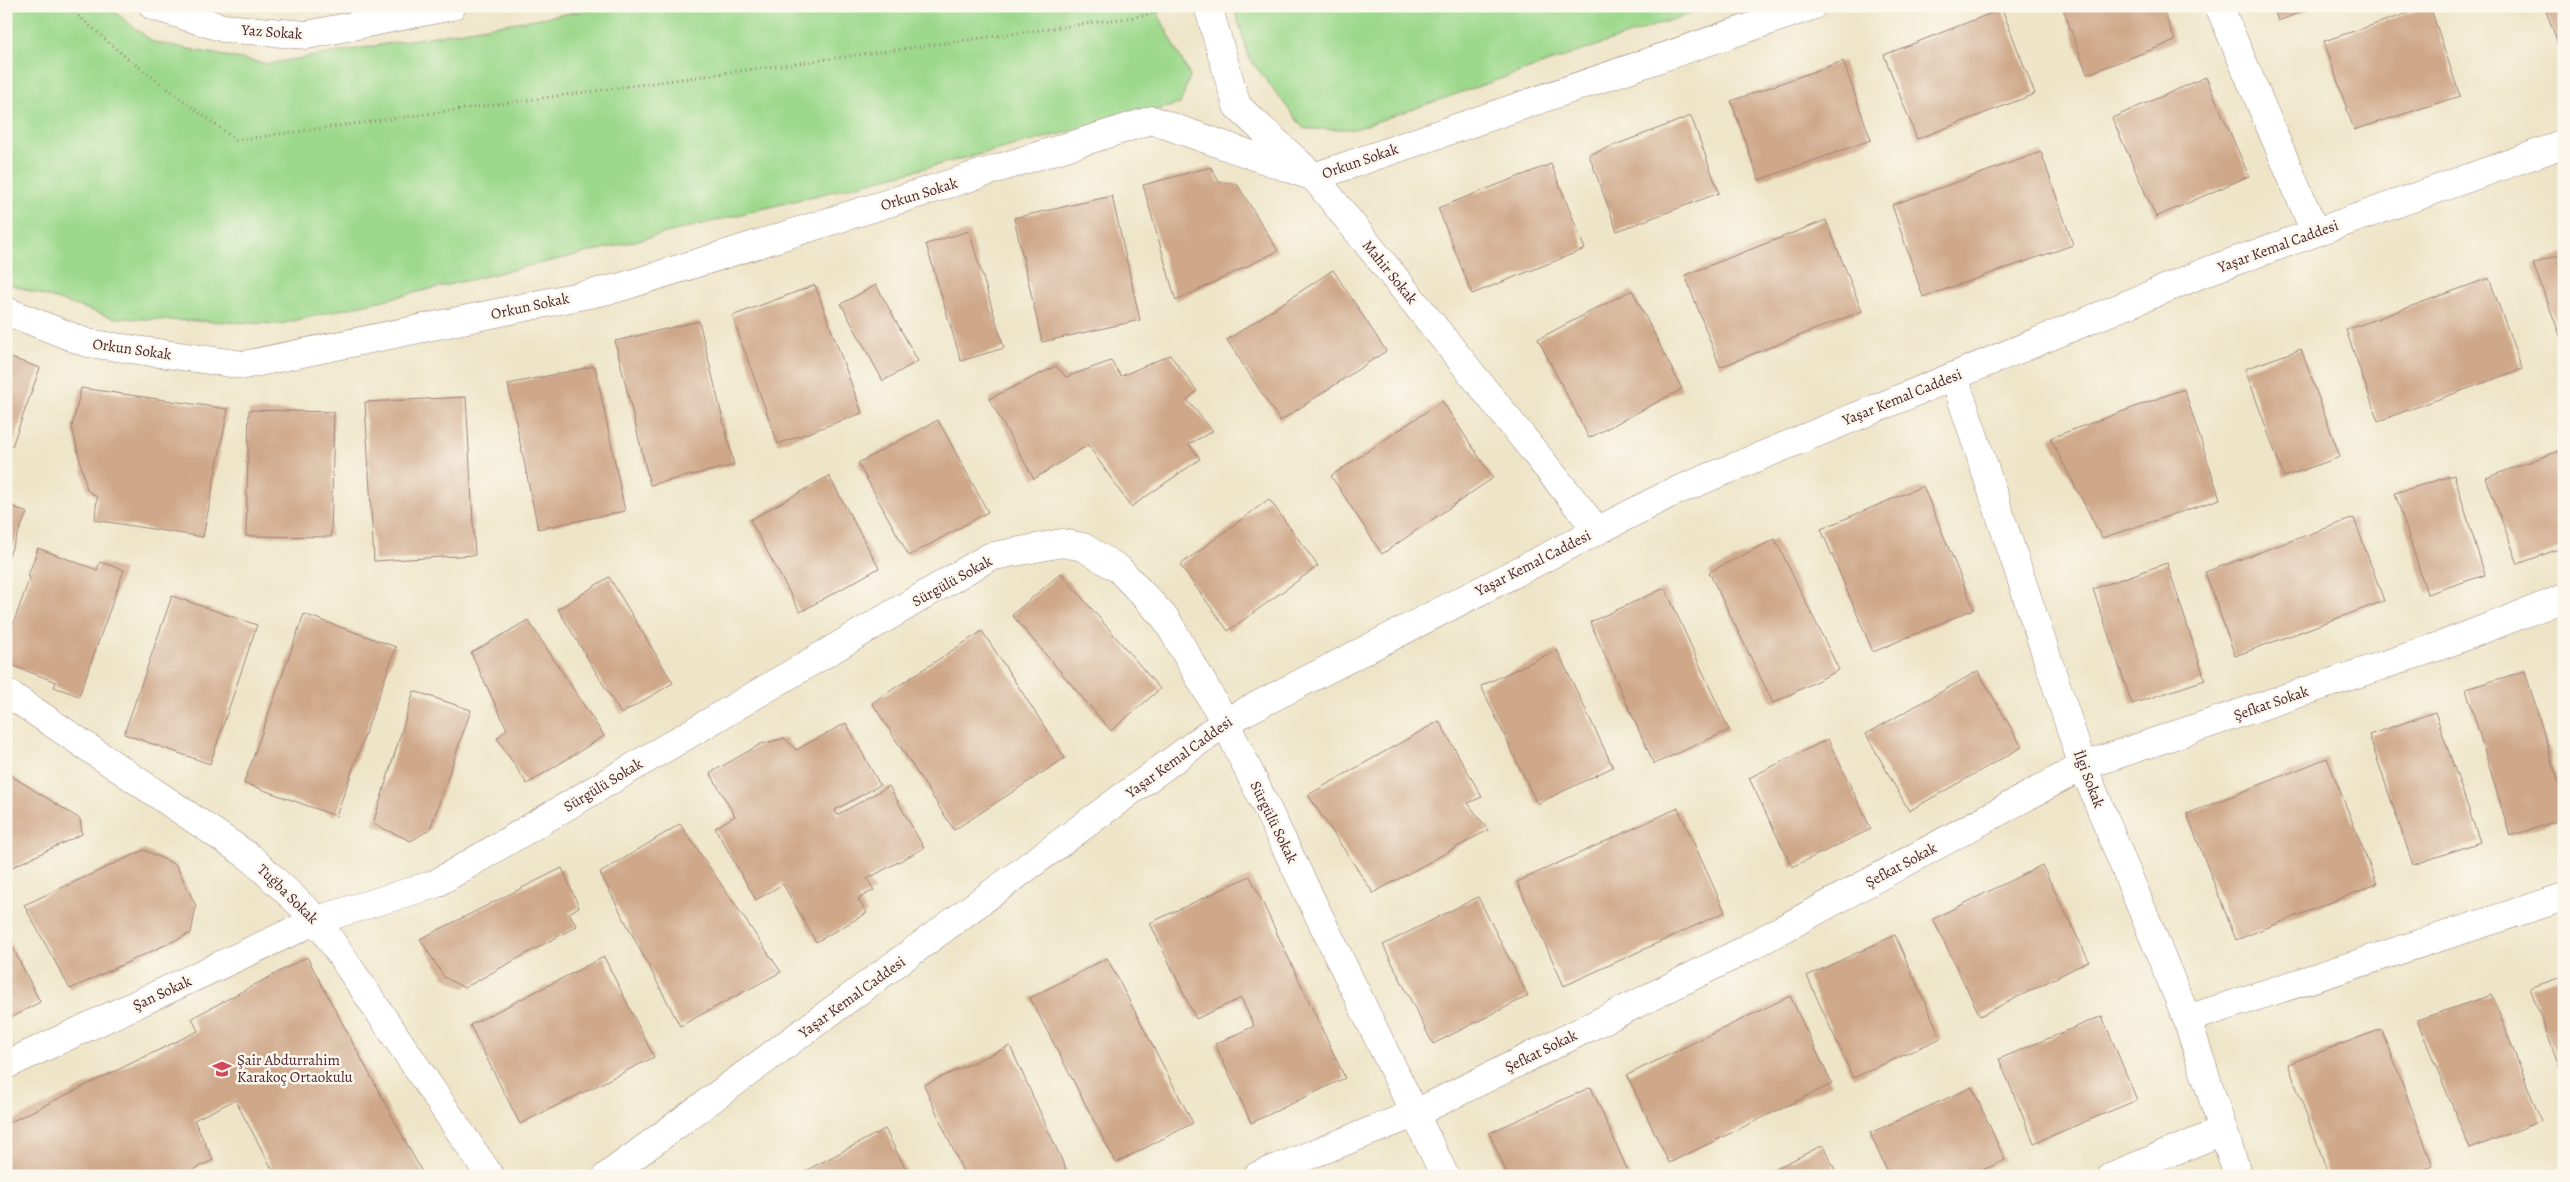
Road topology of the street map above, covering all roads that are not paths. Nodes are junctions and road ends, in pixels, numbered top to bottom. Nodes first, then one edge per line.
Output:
1 (152, 6) edge
2 (452, 6) edge
3 (1208, 6) edge
4 (1812, 6) edge
5 (2219, 6) edge
6 (2564, 144) edge
7 (1314, 177) junction
8 (2315, 232) junction
9 (6, 311) edge
10 (1954, 376) junction
11 (1597, 530) junction
12 (2564, 598) edge
13 (13, 703) edge
14 (1225, 722) junction
15 (2083, 766) junction
16 (2564, 897) edge
17 (317, 920) junction
18 (2186, 1019) junction
19 (6, 1065) edge
20 (1414, 1114) junction
21 (2223, 1131) junction
22 (490, 1176) edge
23 (607, 1176) edge
24 (1256, 1176) edge
25 (1446, 1176) edge
26 (2112, 1176) edge
27 (2238, 1176) edge

1 - 2 street, Yaz Sokak
3 - 7 street, Mahir Sokak
4 - 7 street, Orkun Sokak
5 - 8 street
6 - 8 street, Yaşar Kemal Caddesi
7 - 9 street, Orkun Sokak
7 - 11 street, Mahir Sokak
8 - 10 street, Yaşar Kemal Caddesi
10 - 11 street, Yaşar Kemal Caddesi
10 - 15 street, İlgi Sokak
11 - 14 street, Yaşar Kemal Caddesi
12 - 15 street, Şefkat Sokak
13 - 17 street, Tuğba Sokak
14 - 17 street, Sürgülü Sokak
14 - 20 street, Sürgülü Sokak
14 - 23 street, Yaşar Kemal Caddesi
15 - 18 street, İlgi Sokak
15 - 20 street, Şefkat Sokak
16 - 18 street
17 - 19 street, Şan Sokak
17 - 22 street, Tuğba Sokak
18 - 21 street, İlgi Sokak
20 - 24 street, Şefkat Sokak
20 - 25 street, Sürgülü Sokak
21 - 26 street
21 - 27 street, İlgi Sokak

